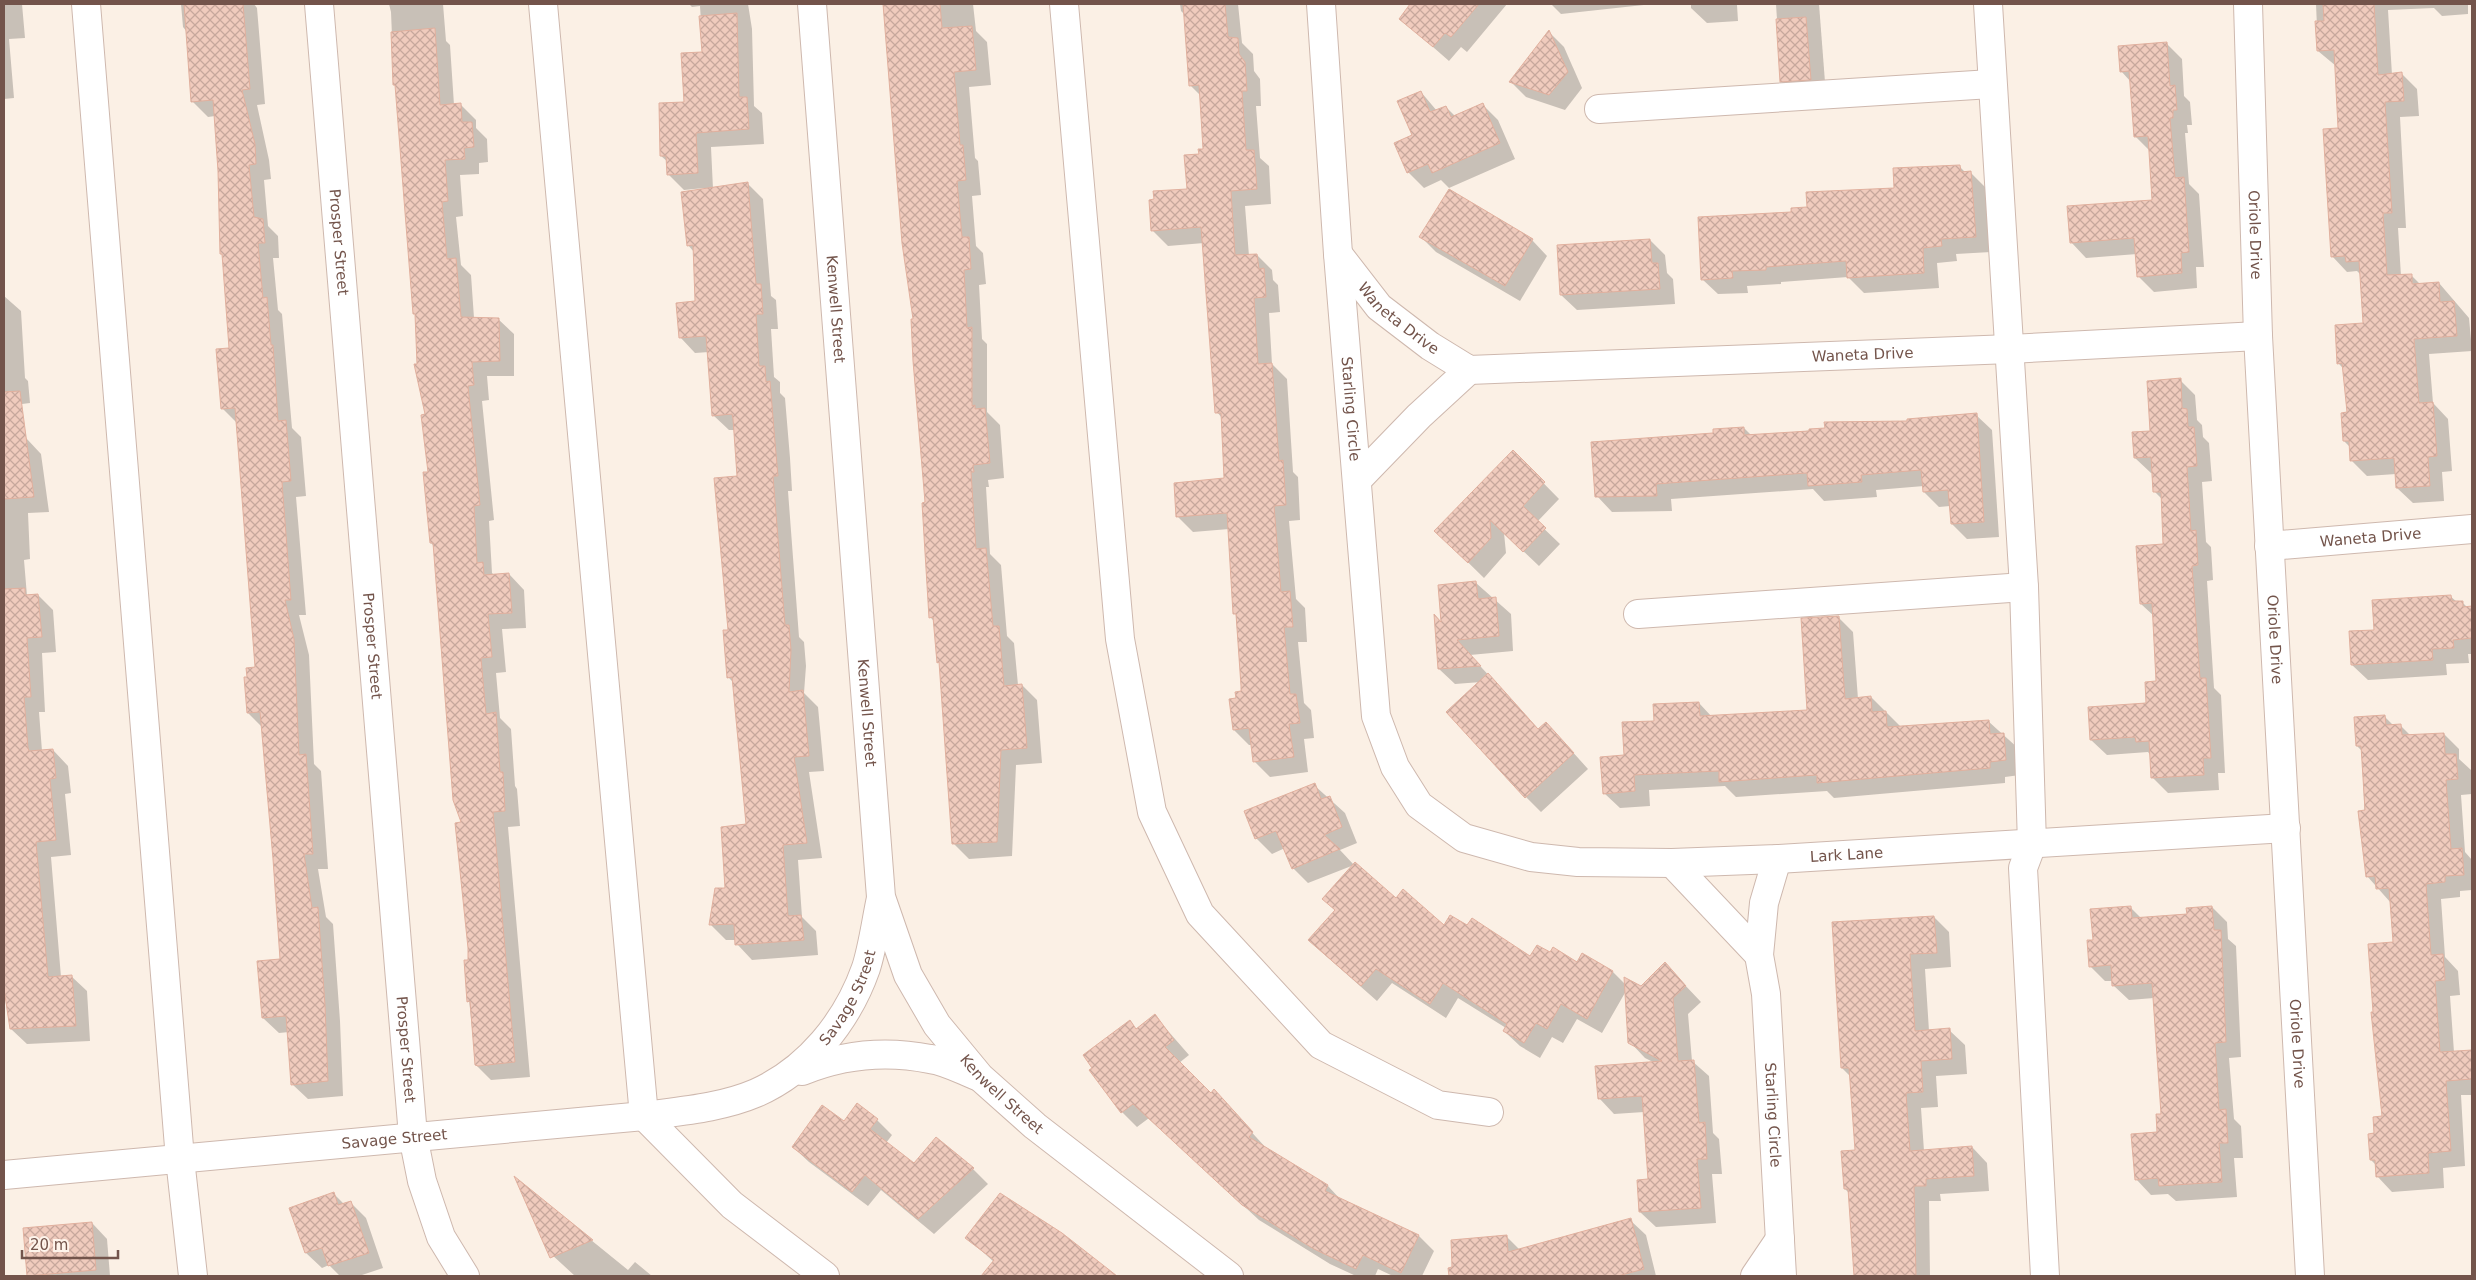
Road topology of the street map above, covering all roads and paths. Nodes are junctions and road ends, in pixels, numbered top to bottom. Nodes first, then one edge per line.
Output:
1 (86, 4) edge
2 (319, 4) edge
3 (543, 4) edge
4 (812, 4) edge
5 (1064, 4) edge
6 (1321, 4) edge
7 (1988, 4) edge
8 (2248, 4) edge
9 (1992, 84) junction
10 (1599, 109) dead end
11 (1338, 254) junction
12 (2258, 336) junction
13 (2010, 349) junction
14 (1469, 370) junction
15 (1358, 480) junction
16 (2472, 529) edge
17 (2269, 546) junction
18 (2024, 587) junction
19 (1638, 614) dead end
20 (1419, 805) joint
21 (2286, 828) junction
22 (2032, 844) junction
23 (1777, 859) junction
24 (1672, 863) junction
25 (882, 897) junction
26 (1758, 955) junction
27 (980, 1077) junction
28 (782, 1079) junction
29 (1488, 1112) dead end
30 (644, 1116) junction
31 (413, 1136) junction
32 (180, 1159) junction
33 (4, 1175) edge
34 (1780, 1239) junction
35 (193, 1276) edge
36 (465, 1276) edge
37 (825, 1276) edge
38 (1229, 1276) edge
39 (1755, 1276) edge
40 (1782, 1276) edge
41 (2045, 1276) edge
42 (2310, 1276) edge

1 - 32 street
2 - 31 street, Prosper Street
3 - 30 street
4 - 25 street, Kenwell Street
5 - 29 street
6 - 11 street, Starling Circle
7 - 9 street
8 - 12 street, Oriole Drive
9 - 10 street
9 - 13 street
11 - 14 street, Waneta Drive
11 - 15 street, Starling Circle
12 - 13 street, Waneta Drive
12 - 17 street, Oriole Drive
13 - 14 street, Waneta Drive
13 - 18 street
14 - 15 street
15 - 20 street, Starling Circle
16 - 17 street, Waneta Drive
17 - 21 street, Oriole Drive
18 - 19 street
18 - 22 street
20 - 24 street, Lark Lane
21 - 22 street, Lark Lane
21 - 42 street, Oriole Drive
22 - 23 street, Lark Lane
22 - 41 street
23 - 24 street, Lark Lane
23 - 26 street, Starling Circle
24 - 26 street
25 - 27 street, Kenwell Street
25 - 28 street, Savage Street
26 - 34 street, Starling Circle
27 - 28 street, Savage Street
27 - 38 street, Kenwell Street
28 - 30 street, Savage Street
30 - 31 street, Savage Street
30 - 37 street
31 - 32 street, Savage Street
31 - 36 street, Prosper Street
32 - 33 street, Savage Street
32 - 35 street
34 - 39 street
34 - 40 street, Starling Circle

